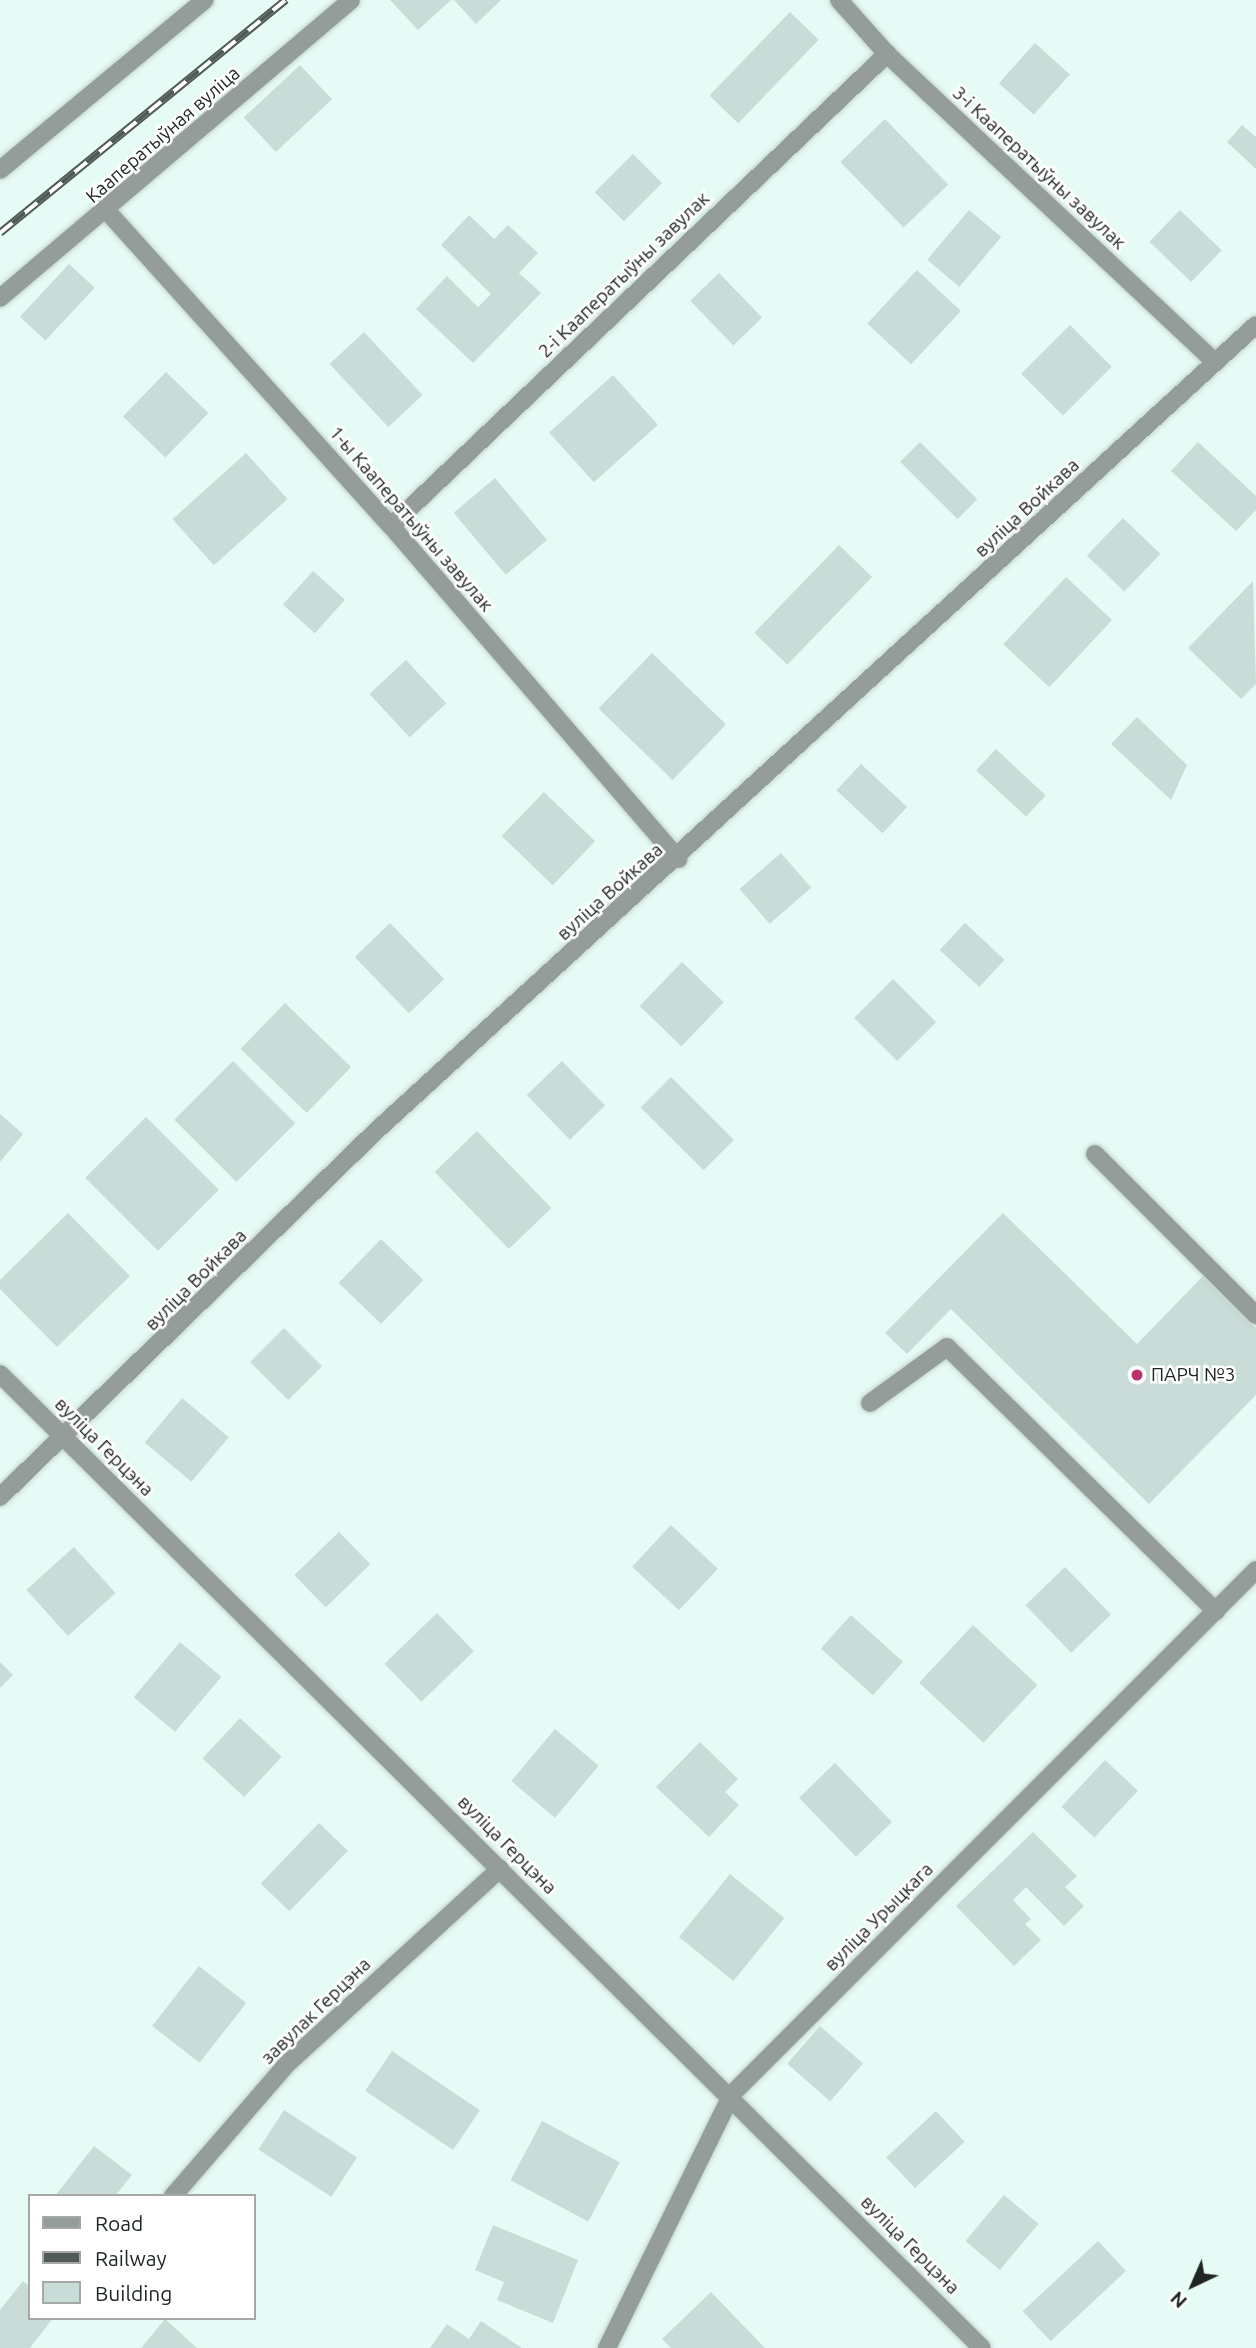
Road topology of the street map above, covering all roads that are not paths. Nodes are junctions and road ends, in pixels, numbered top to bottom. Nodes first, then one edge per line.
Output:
1 (205, 0) edge
2 (351, 0) edge
3 (839, 0) edge
4 (887, 54) junction
5 (0, 170) edge
6 (107, 211) junction
7 (0, 298) edge
8 (1256, 326) edge
9 (1215, 362) junction
10 (391, 526) junction
11 (678, 859) junction
12 (1095, 1154) dead end
13 (1256, 1315) edge
14 (0, 1374) edge
15 (870, 1403) dead end
16 (66, 1439) junction
17 (0, 1497) edge
18 (1256, 1570) edge
19 (1216, 1611) junction
20 (500, 1868) junction
21 (732, 2094) junction
22 (175, 2194) edge
23 (607, 2348) edge
24 (982, 2348) edge

1 - 5 street
2 - 6 street, Кааператыўная вуліца
3 - 4 street, 3-і Кааператыўны завулак
4 - 9 street, 3-і Кааператыўны завулак
4 - 10 street, 2-і Кааператыўны завулак
6 - 7 street, Кааператыўная вуліца
6 - 10 street, 1-ы Кааператыўны завулак
8 - 9 street, вуліца Войкава
9 - 11 street, вуліца Войкава
10 - 11 street, 1-ы Кааператыўны завулак
11 - 16 street, вуліца Войкава
12 - 13 street
14 - 16 street, вуліца Герцэна
15 - 19 street
16 - 17 street, вуліца Войкава
16 - 20 street, вуліца Герцэна
18 - 19 street, вуліца Урыцкага
19 - 21 street, вуліца Урыцкага
20 - 21 street, вуліца Герцэна
20 - 22 street, завулак Герцэна
21 - 23 street, вуліца Урыцкага
21 - 24 street, вуліца Герцэна

